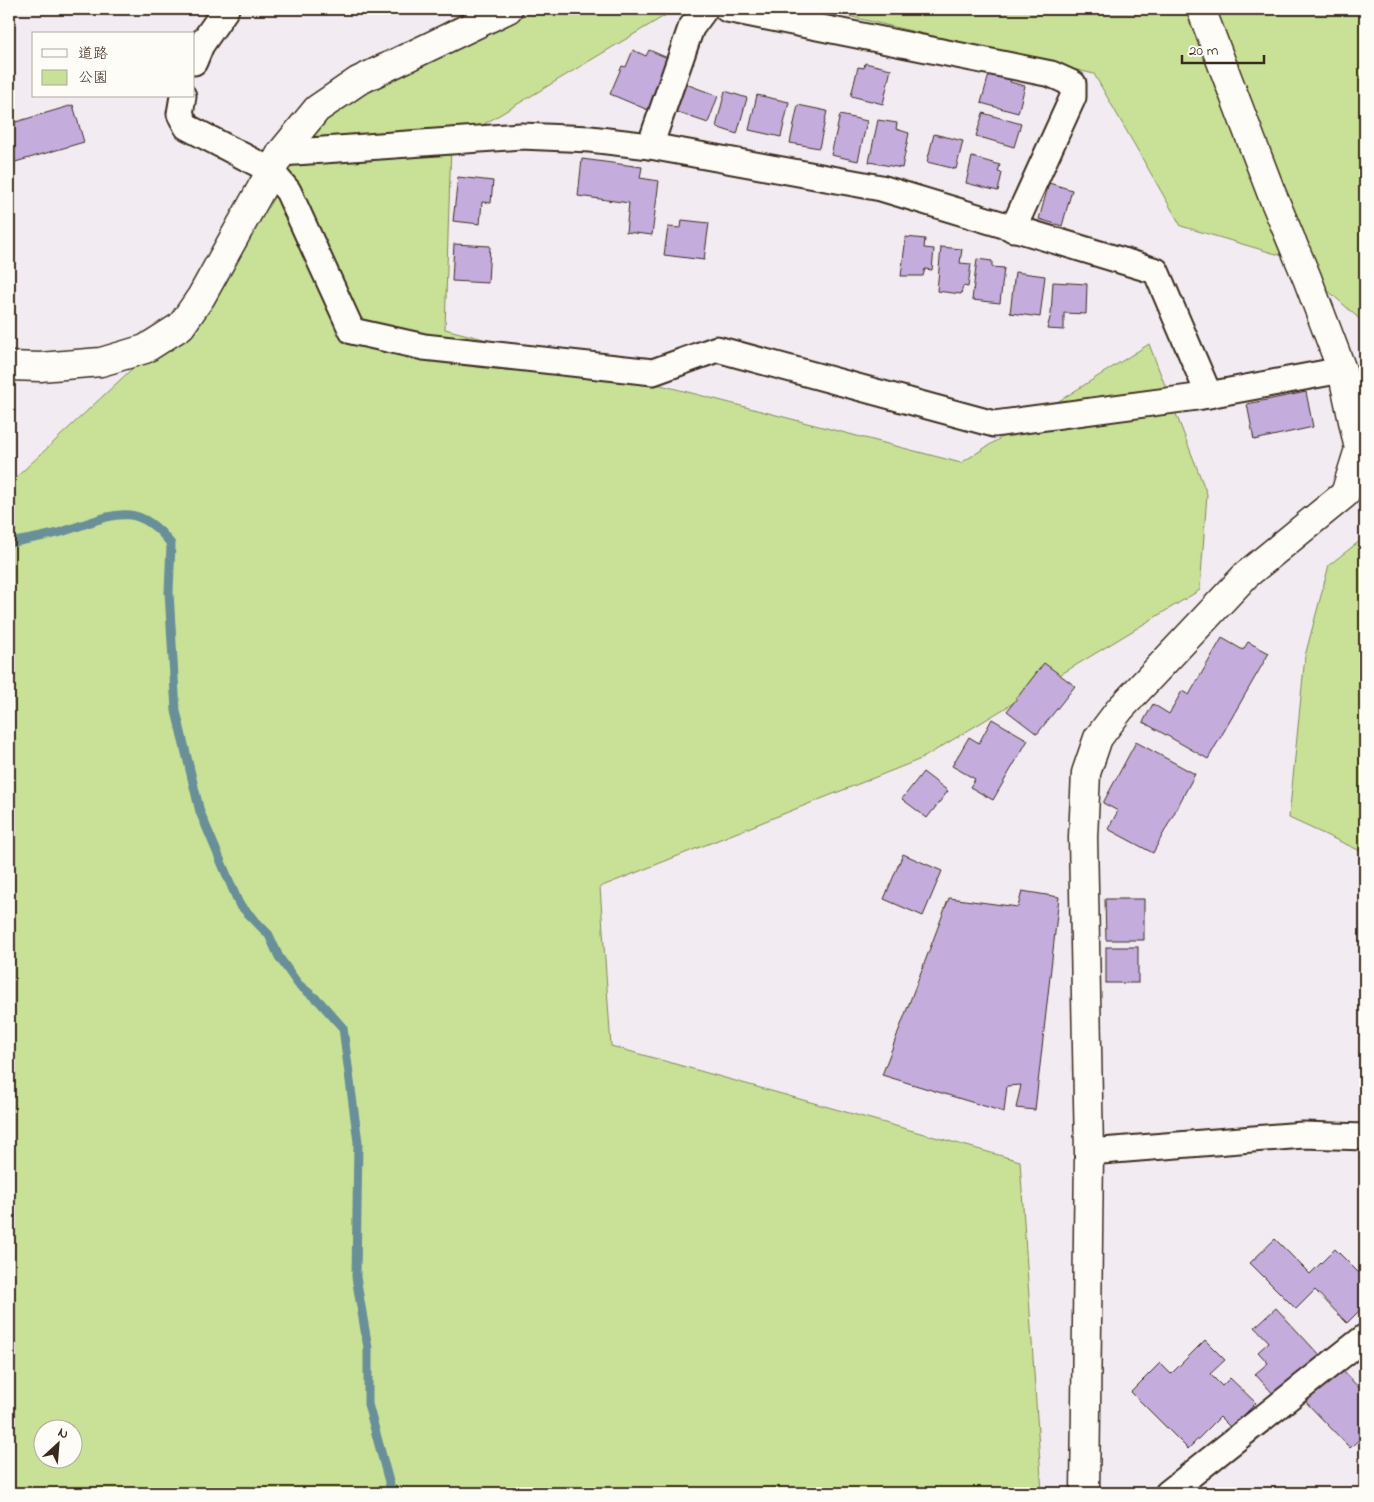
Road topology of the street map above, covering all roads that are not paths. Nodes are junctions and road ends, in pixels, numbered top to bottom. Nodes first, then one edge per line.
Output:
1 (226, 9) edge
2 (508, 9) edge
3 (705, 9) edge
4 (727, 9) edge
5 (1201, 9) edge
6 (195, 60) edge
7 (183, 98) edge
8 (650, 146) junction
9 (276, 161) junction
10 (1013, 229) junction
11 (9, 366) edge
12 (1342, 370) junction
13 (1209, 395) junction
14 (1357, 476) edge
15 (1365, 1137) edge
16 (1089, 1152) junction
17 (1365, 1337) edge
18 (1085, 1493) edge
19 (1168, 1493) edge

1 - 6 street
2 - 9 street
3 - 8 street
4 - 10 street
5 - 12 street
7 - 9 street
8 - 9 street
8 - 10 street
9 - 11 street
9 - 13 street
10 - 13 street
12 - 13 street
12 - 14 street
14 - 16 street
15 - 16 street
16 - 18 street
17 - 19 street

